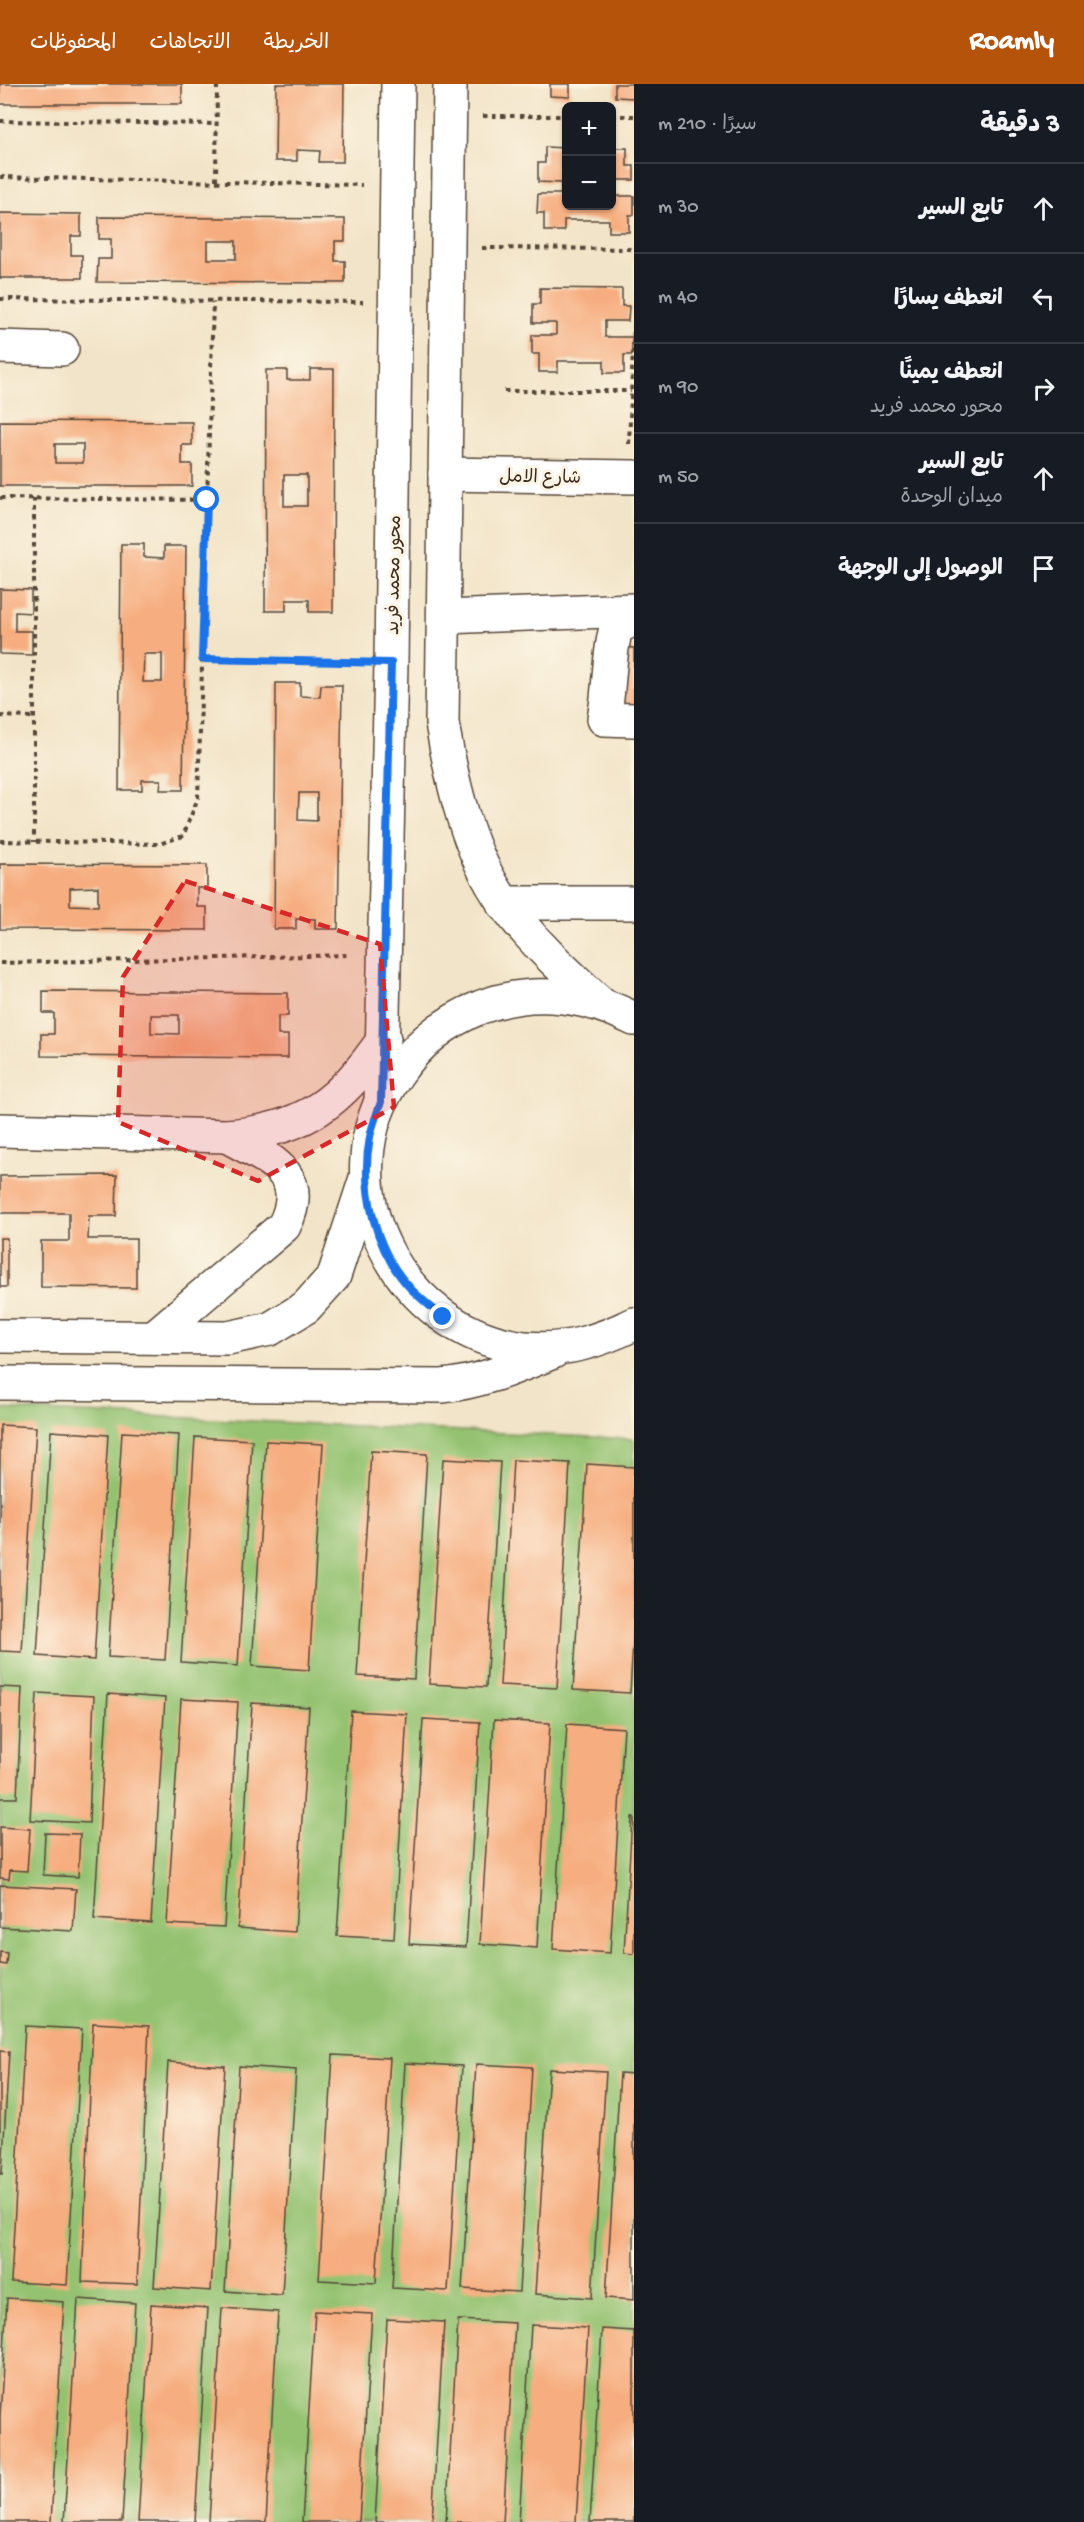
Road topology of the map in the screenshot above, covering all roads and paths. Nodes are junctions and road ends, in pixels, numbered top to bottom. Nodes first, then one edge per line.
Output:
1 (217, 84) edge
2 (398, 84) edge
3 (450, 100) edge
4 (562, 115) edge
5 (616, 116) edge
6 (634, 116) edge
7 (0, 121) edge
8 (216, 124) junction
9 (0, 177) edge
10 (216, 180) junction
11 (397, 186) junction
12 (448, 248) junction
13 (634, 249) edge
14 (0, 299) edge
15 (213, 302) junction
16 (397, 302) junction
17 (634, 326) edge
18 (0, 347) edge
19 (62, 349) dead end
20 (504, 391) dead end
21 (631, 391) junction
22 (632, 422) edge
23 (445, 474) junction
24 (631, 477) edge
25 (0, 498) edge
26 (34, 498) junction
27 (207, 500) junction
28 (634, 610) edge
29 (444, 617) junction
30 (634, 619) edge
31 (202, 659) junction
32 (391, 663) junction
33 (0, 716) edge
34 (34, 717) junction
35 (634, 720) edge
36 (0, 841) edge
37 (34, 842) junction
38 (503, 903) junction
39 (634, 903) edge
40 (385, 954) junction
41 (0, 963) edge
42 (602, 1005) junction
43 (634, 1019) edge
44 (384, 1039) junction
45 (381, 1102) junction
46 (0, 1130) edge
47 (227, 1136) junction
48 (366, 1176) junction
49 (634, 1324) edge
50 (0, 1336) edge
51 (154, 1337) junction
52 (634, 1339) edge
53 (601, 1340) junction
54 (563, 1348) junction
55 (0, 1383) edge

1 - 8 path
2 - 11 street, محور محمد فريد
3 - 4 path
3 - 12 street
5 - 6 path
7 - 8 path
8 - 10 path
9 - 10 path
10 - 11 path
11 - 16 street, محور محمد فريد
12 - 13 path
12 - 23 street
14 - 15 path
15 - 16 path
15 - 27 path
16 - 32 street, محور محمد فريد
17 - 21 path
18 - 19 street
20 - 21 path
21 - 22 path
22 - 24 path
23 - 24 street, شارع الامل
23 - 29 street
25 - 26 path
26 - 27 path
26 - 34 path
27 - 31 path
28 - 29 street
29 - 38 street
30 - 35 street
31 - 32 path
31 - 37 path
32 - 40 street, محور محمد فريد
33 - 34 path
34 - 37 path
36 - 37 path
38 - 39 street
38 - 42 street
40 - 41 path
40 - 44 street, محور محمد فريد
42 - 43 street
42 - 45 street
44 - 45 street, محور محمد فريد
44 - 47 street
45 - 48 street
46 - 47 street
47 - 51 street
48 - 51 street
48 - 54 street
49 - 53 street
50 - 51 street
52 - 53 street
53 - 54 street
54 - 55 street

